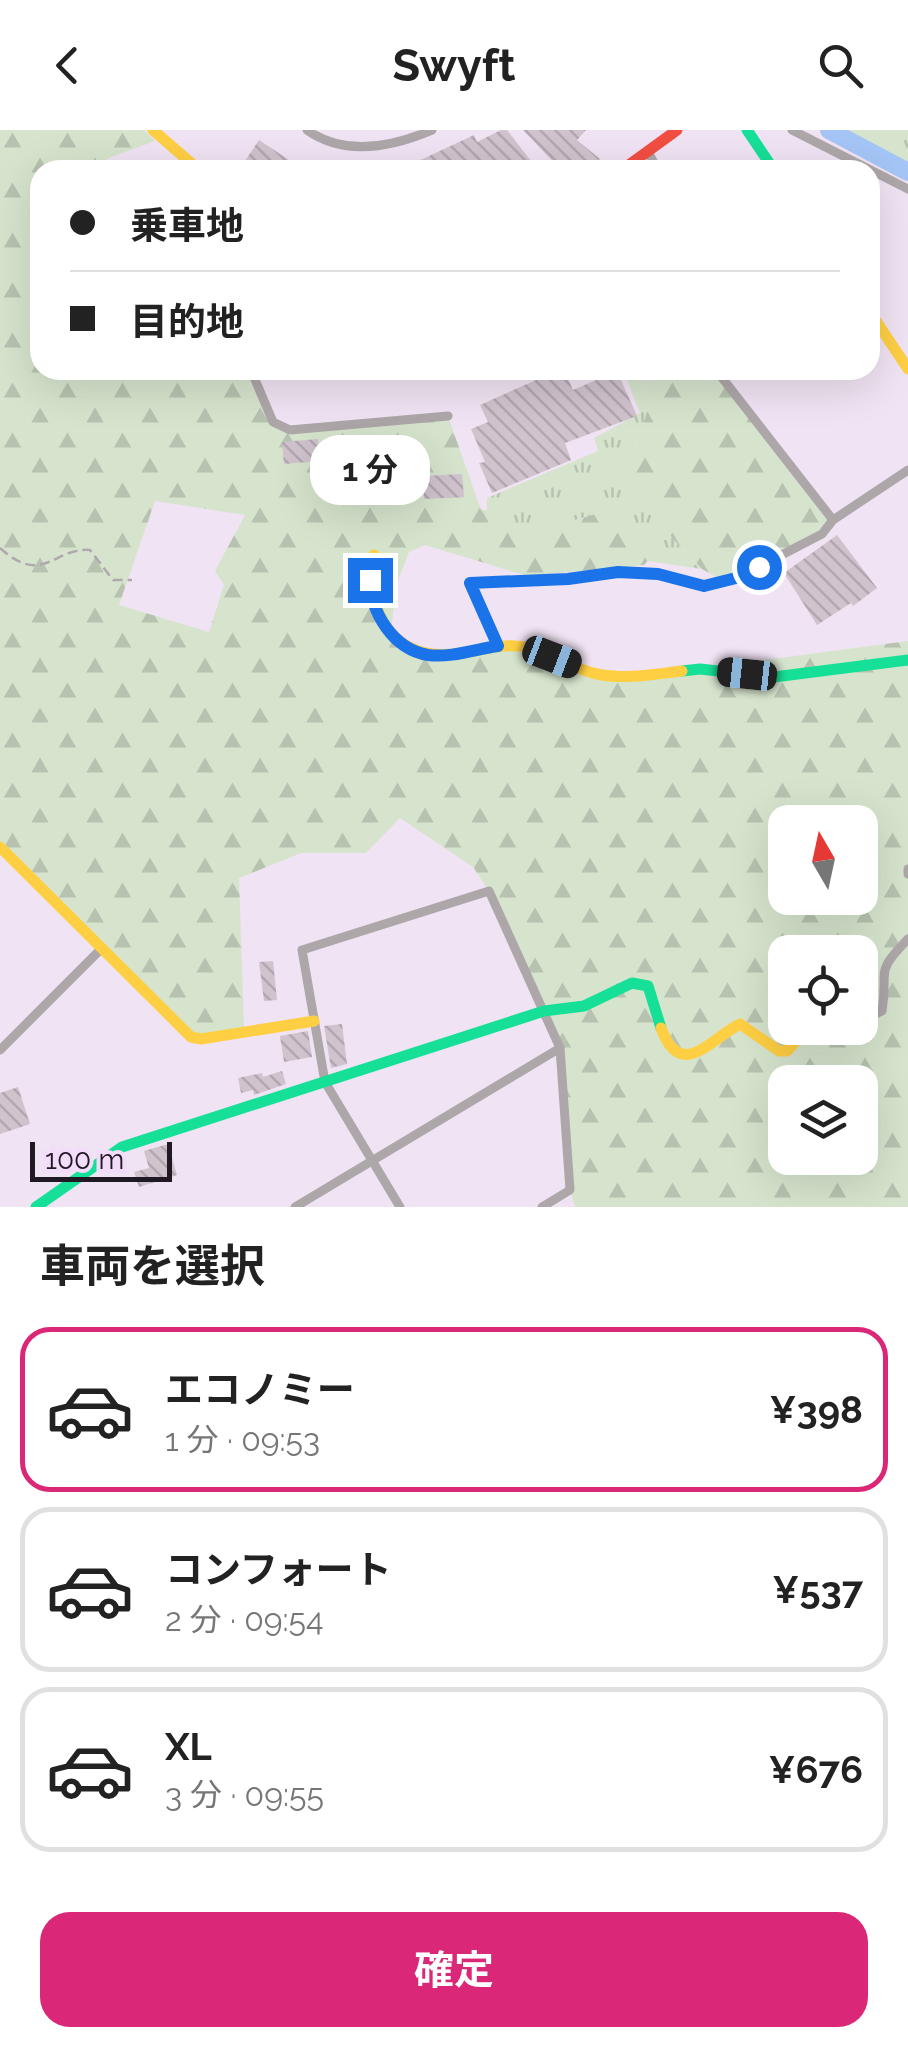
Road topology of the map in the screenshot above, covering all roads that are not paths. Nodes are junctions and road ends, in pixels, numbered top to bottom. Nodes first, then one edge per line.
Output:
1 (152, 130) edge
2 (307, 130) edge
3 (432, 130) edge
4 (677, 130) edge
5 (747, 130) edge
6 (792, 130) edge
7 (648, 152) junction
8 (188, 160) edge
9 (636, 160) edge
10 (652, 160) edge
11 (767, 160) edge
12 (850, 160) edge
13 (880, 176) edge
14 (908, 190) edge
15 (880, 327) edge
16 (908, 369) edge
17 (256, 380) edge
18 (724, 380) edge
19 (448, 416) dead end
20 (908, 470) edge
21 (833, 520) junction
22 (374, 555) dead end
23 (498, 646) junction
24 (908, 660) edge
25 (0, 847) edge
26 (5, 862) edge
27 (908, 939) edge
28 (102, 948) junction
29 (544, 1011) junction
30 (878, 1013) edge
31 (314, 1021) junction
32 (768, 1043) edge
33 (770, 1045) edge
34 (794, 1045) edge
35 (560, 1048) junction
36 (0, 1050) edge
37 (326, 1082) junction
38 (372, 1161) junction
39 (36, 1207) edge
40 (295, 1207) edge
41 (400, 1207) edge
42 (542, 1207) edge

1 - 8 street
2 - 3 street
4 - 7 street
5 - 11 street
6 - 12 street
7 - 9 street
7 - 10 street
13 - 14 street
15 - 16 street
17 - 19 street
18 - 21 street
20 - 21 street
21 - 23 street
22 - 23 street
23 - 24 street
25 - 26 street
26 - 28 street
27 - 30 street
28 - 31 street
28 - 36 street
29 - 31 street
29 - 32 street
29 - 35 street
29 - 37 street
31 - 37 street
33 - 34 street
35 - 38 street
35 - 42 street
37 - 38 street
37 - 39 street
38 - 40 street
38 - 41 street

